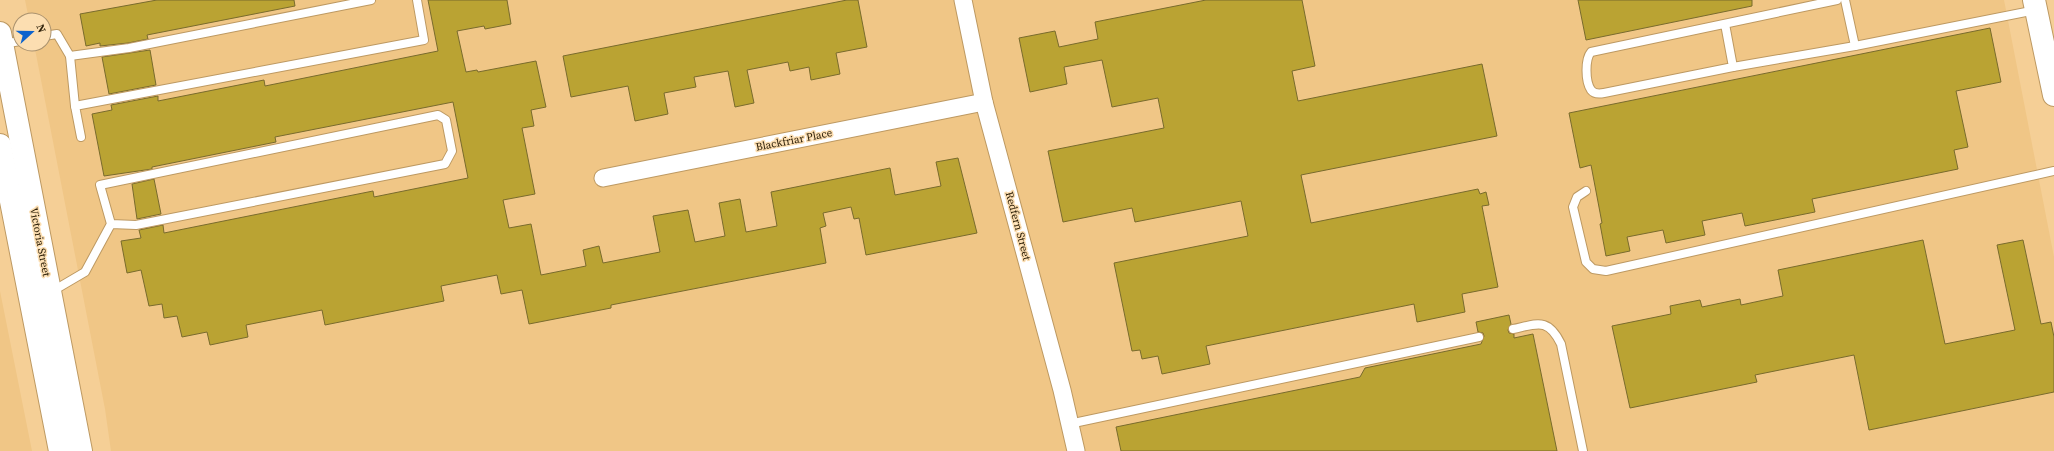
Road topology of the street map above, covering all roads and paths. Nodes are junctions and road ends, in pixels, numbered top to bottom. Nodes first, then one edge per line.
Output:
1 (372, 0) edge
2 (417, 0) edge
3 (963, 0) edge
4 (1837, 0) edge
5 (1846, 0) edge
6 (2035, 5) edge
7 (1725, 24) junction
8 (52, 35) edge
9 (7, 40) edge
10 (1854, 46) junction
11 (70, 56) junction
12 (1733, 67) junction
13 (2054, 95) edge
14 (984, 102) junction
15 (75, 106) junction
16 (81, 137) dead end
17 (0, 144) edge
18 (2054, 171) edge
19 (603, 178) dead end
20 (1586, 191) dead end
21 (110, 224) junction
22 (50, 292) junction
23 (1513, 330) dead end
24 (1479, 337) dead end
25 (1070, 424) junction
26 (60, 451) edge
27 (81, 451) edge
28 (1076, 451) edge
29 (1583, 451) edge

1 - 11 lane
2 - 15 lane
3 - 14 street, Redfern Street
4 - 7 lane
5 - 10 lane
6 - 10 lane
6 - 13 main road
7 - 12 lane
7 - 12 lane
8 - 11 lane
9 - 22 main road, Victoria Street
10 - 12 lane
11 - 15 lane
14 - 19 street, Blackfriar Place
14 - 25 street, Redfern Street
15 - 16 lane
17 - 26 main road, Victoria Street
18 - 20 lane
21 - 21 lane
21 - 22 lane
22 - 27 main road, Victoria Street
23 - 29 lane
24 - 25 lane
25 - 28 street, Redfern Street

